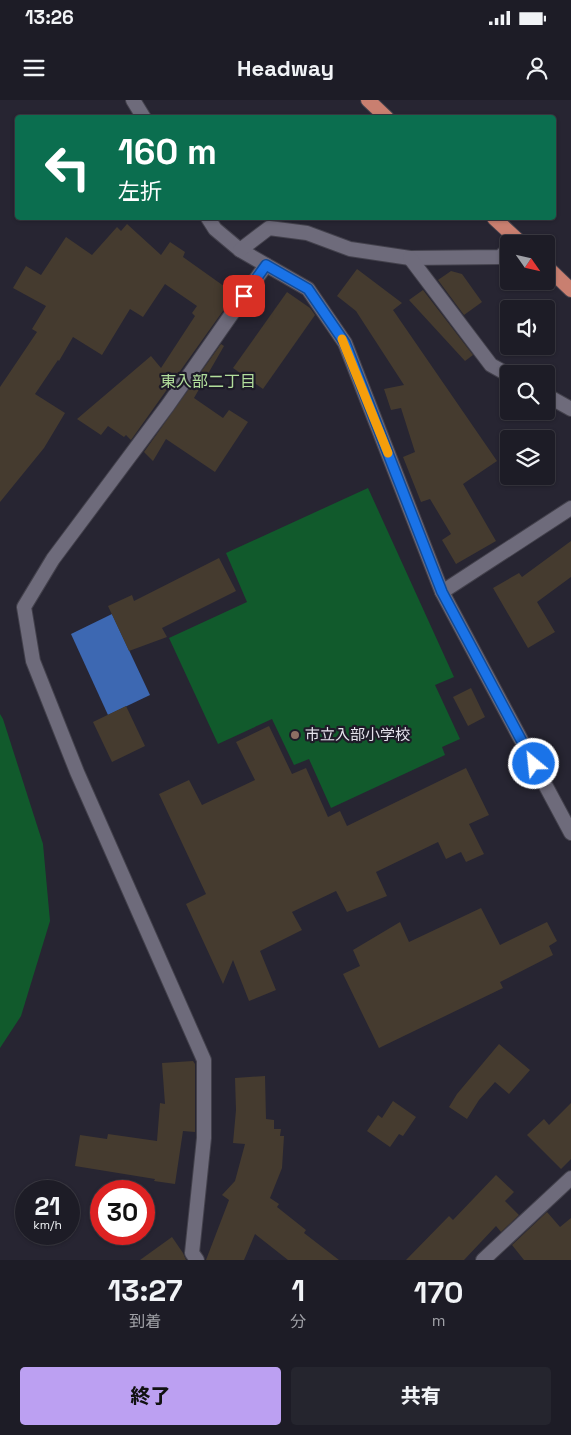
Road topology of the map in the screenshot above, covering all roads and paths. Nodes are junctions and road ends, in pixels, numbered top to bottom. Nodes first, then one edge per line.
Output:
1 (133, 100) edge
2 (368, 100) edge
3 (142, 115) edge
4 (384, 115) edge
5 (209, 220) edge
6 (496, 220) edge
7 (508, 235) edge
8 (240, 250) junction
9 (500, 257) edge
10 (410, 258) junction
11 (266, 265) junction
12 (555, 275) edge
13 (571, 290) edge
14 (500, 370) edge
15 (555, 400) edge
16 (571, 409) edge
17 (571, 508) edge
18 (442, 592) junction
19 (571, 833) edge
20 (571, 1178) edge
21 (197, 1260) edge
22 (483, 1260) edge

1 - 3 street
2 - 4 highway
5 - 8 street
6 - 7 highway
8 - 10 street
8 - 11 street
9 - 10 street
10 - 14 street
11 - 18 street
11 - 21 street
12 - 13 highway
15 - 16 street
17 - 18 street
18 - 19 street
20 - 22 street

